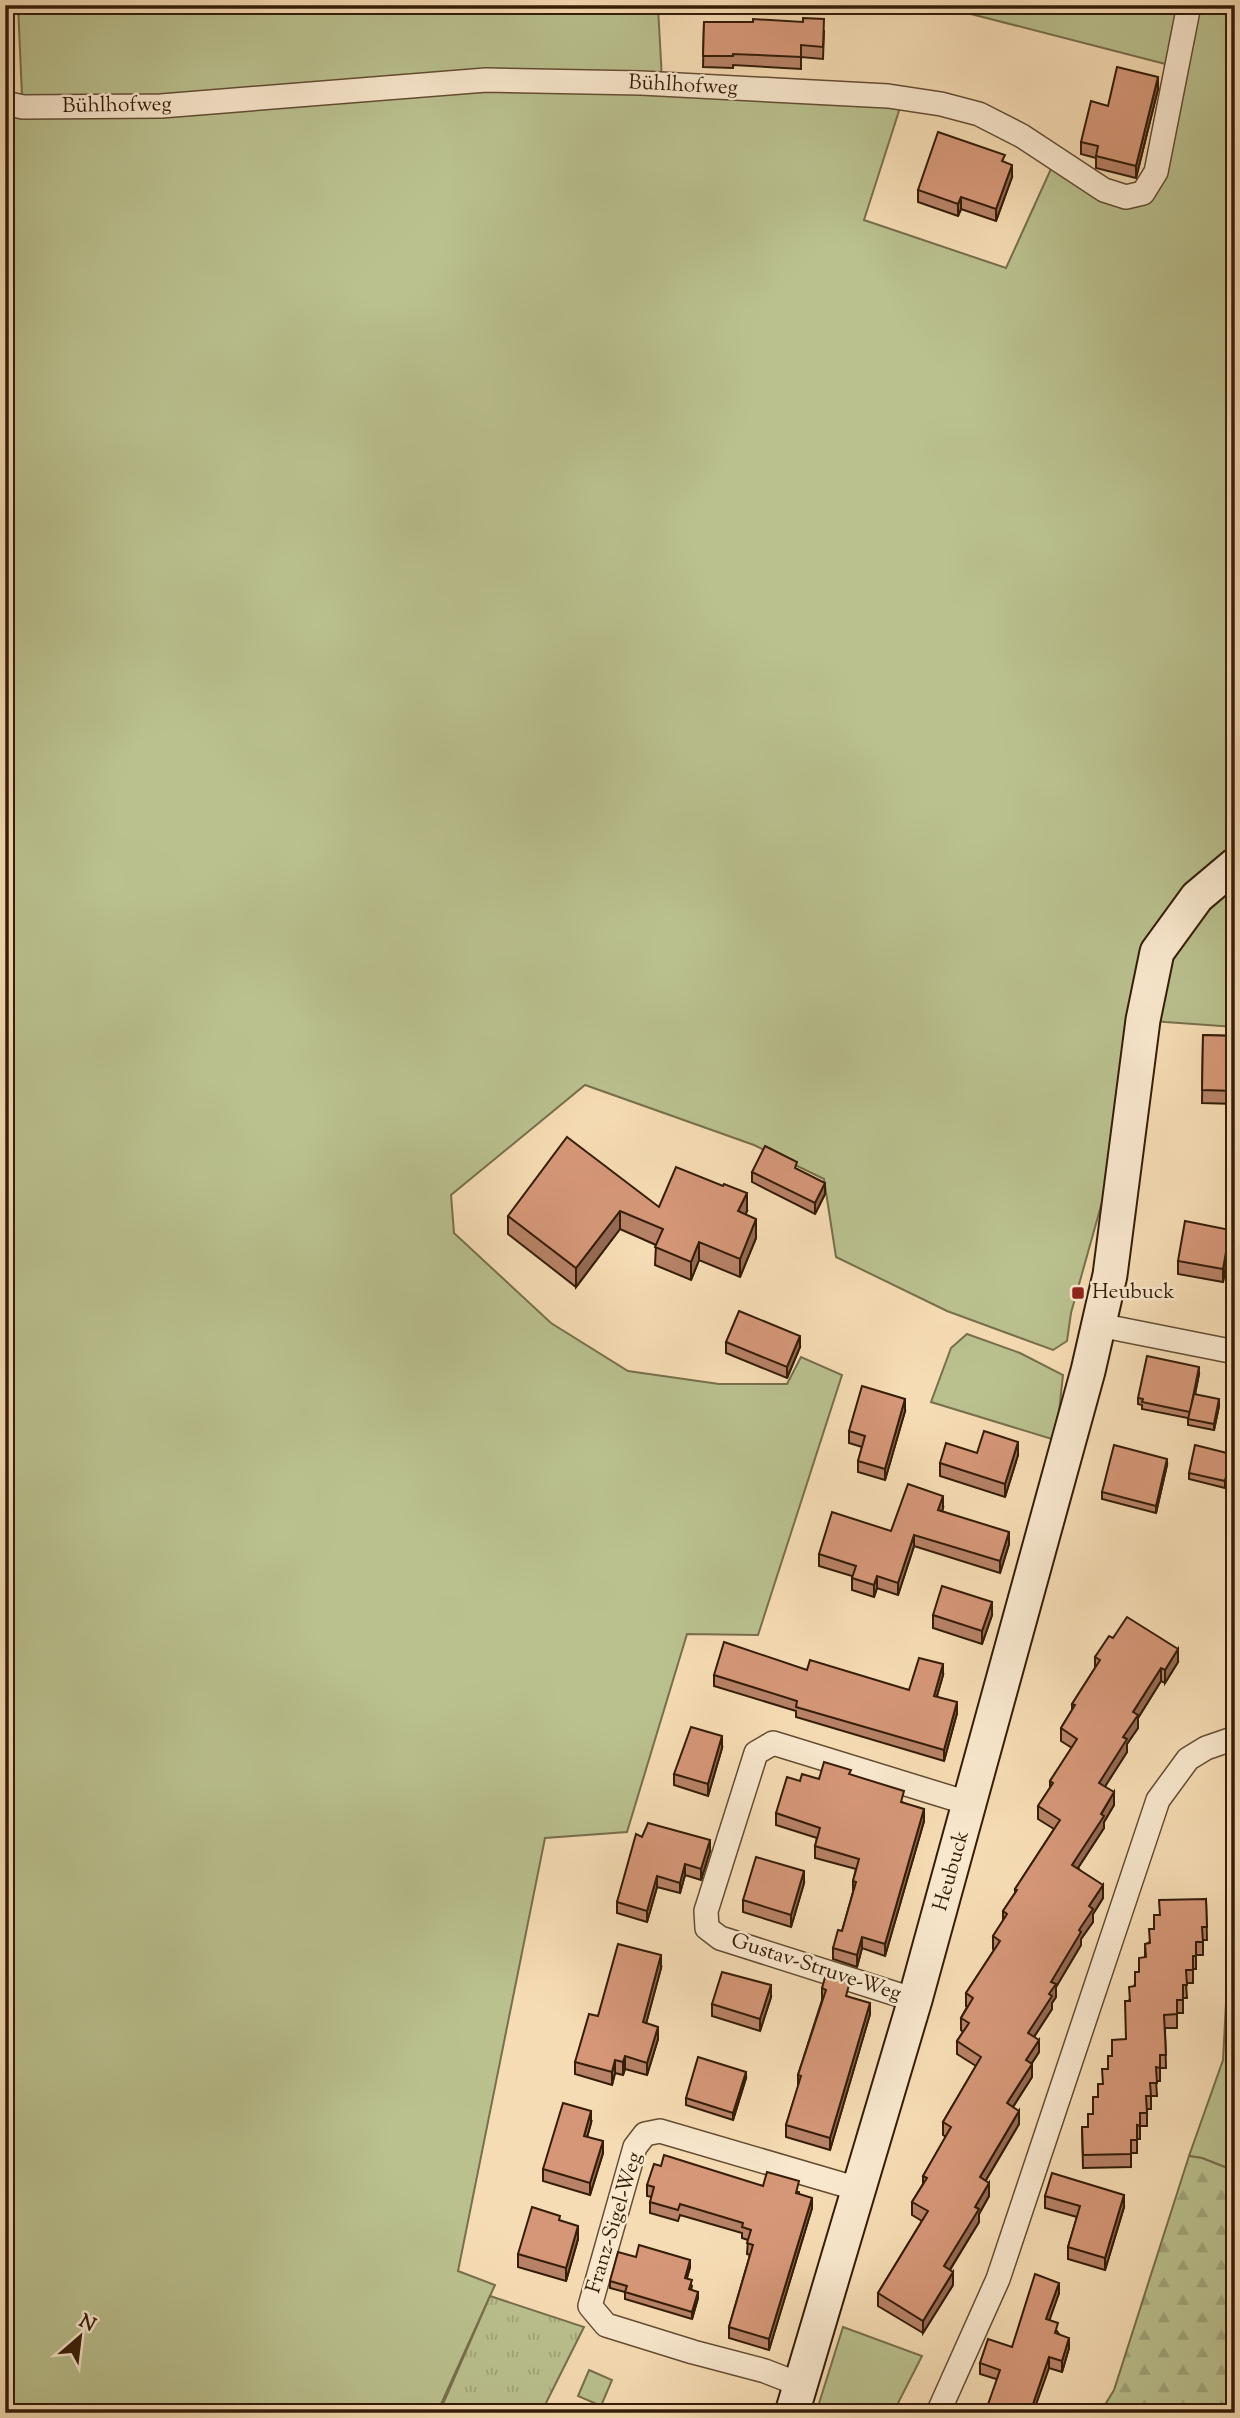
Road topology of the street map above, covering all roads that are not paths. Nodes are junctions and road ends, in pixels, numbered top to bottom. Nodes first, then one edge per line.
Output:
1 (1189, 5) edge
2 (5, 103) edge
3 (1235, 865) edge
4 (1099, 1325) junction
5 (1235, 1352) edge
6 (1235, 1738) edge
7 (971, 1804) junction
8 (915, 2000) junction
9 (858, 2189) junction
10 (797, 2399) edge
11 (938, 2413) edge

1 - 2 street, Bühlhofweg
3 - 4 street, Heubuck
4 - 5 street
4 - 7 street, Heubuck
6 - 11 street
7 - 8 street, Heubuck
7 - 8 street, Gustav-Struve-Weg
8 - 9 street, Heubuck
9 - 10 street, Heubuck
9 - 10 street, Franz-Sigel-Weg

